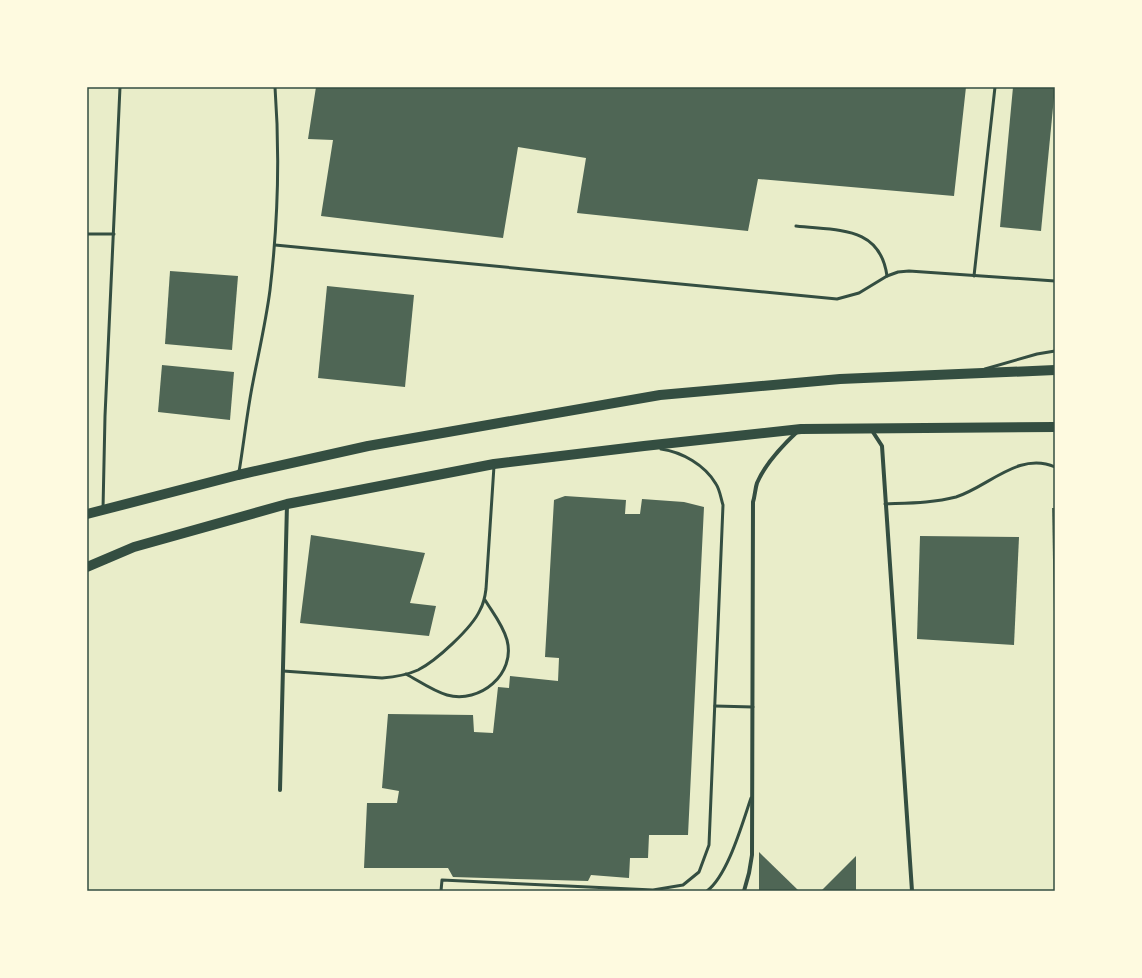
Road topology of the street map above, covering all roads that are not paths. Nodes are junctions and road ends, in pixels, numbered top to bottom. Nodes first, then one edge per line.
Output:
1 (120, 87) edge
2 (275, 87) edge
3 (995, 87) edge
4 (796, 226) dead end
5 (87, 234) edge
6 (114, 234) junction
7 (275, 245) junction
8 (888, 276) junction
9 (974, 276) junction
10 (1055, 282) edge
11 (1055, 351) edge
12 (1055, 370) edge
13 (973, 373) junction
14 (1055, 426) edge
15 (869, 427) junction
16 (801, 429) junction
17 (644, 446) junction
18 (494, 464) junction
19 (1055, 467) edge
20 (238, 475) junction
21 (287, 504) junction
22 (885, 504) junction
23 (103, 510) junction
24 (87, 514) edge
25 (87, 567) edge
26 (484, 600) junction
27 (283, 671) junction
28 (406, 674) junction
29 (715, 706) junction
30 (752, 708) junction
31 (280, 790) dead end
32 (752, 796) junction
33 (441, 891) edge
34 (706, 891) edge
35 (744, 891) edge
36 (912, 891) edge

1 - 6 lane
2 - 7 lane
3 - 9 lane
4 - 8 lane
5 - 6 lane
6 - 23 lane
7 - 8 lane
7 - 20 lane
8 - 9 lane
9 - 10 lane
11 - 13 lane
12 - 13 main road
13 - 20 main road
14 - 15 main road
15 - 16 main road
15 - 22 street
16 - 17 main road
16 - 30 street
17 - 18 main road
17 - 29 lane
18 - 21 main road
18 - 26 lane
19 - 22 lane
20 - 23 main road
21 - 25 main road
21 - 27 street
22 - 36 street
23 - 24 main road
26 - 28 lane
26 - 28 lane
27 - 28 lane
27 - 31 street
29 - 30 lane
29 - 33 lane
30 - 32 street
32 - 34 lane
32 - 35 street

